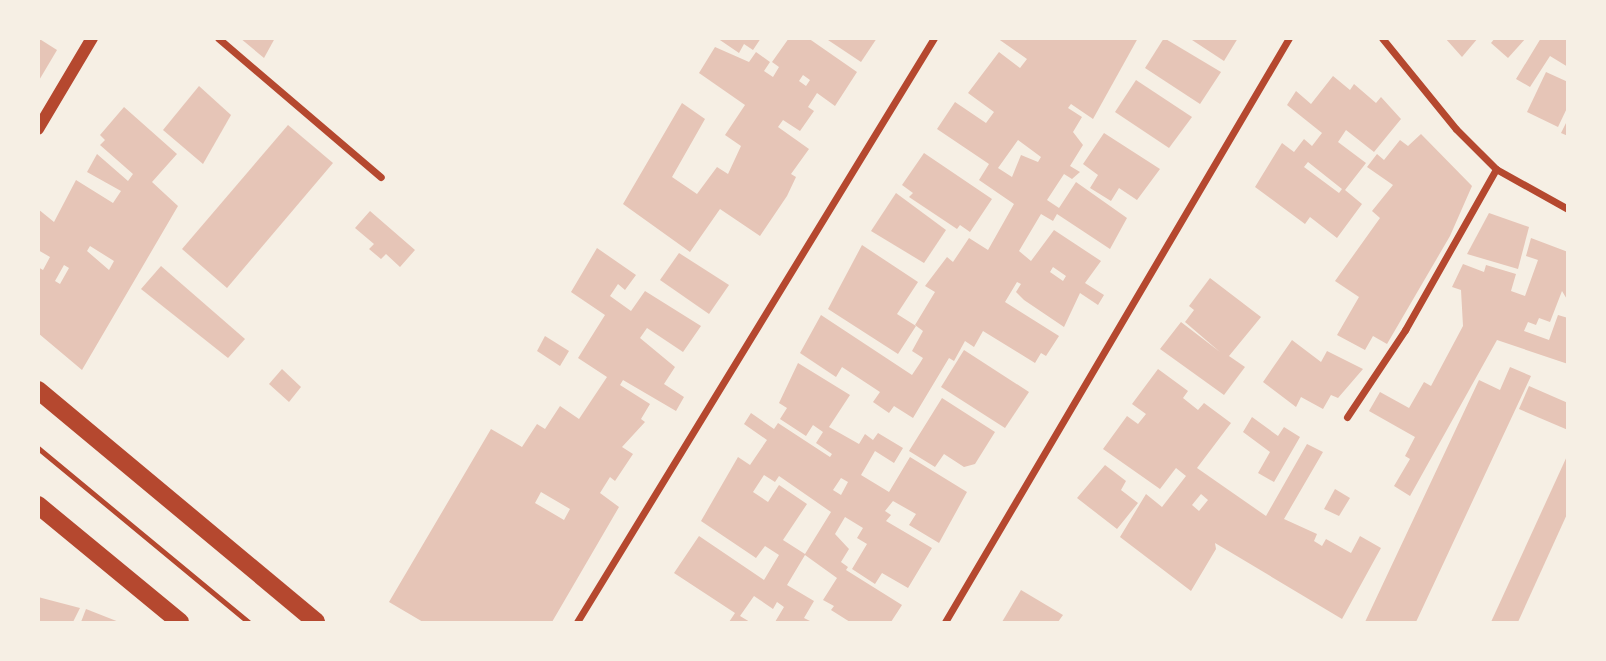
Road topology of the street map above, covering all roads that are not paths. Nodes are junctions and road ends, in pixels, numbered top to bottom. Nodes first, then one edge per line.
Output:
1 (92, 38) edge
2 (218, 38) edge
3 (934, 38) edge
4 (1289, 38) edge
5 (1382, 38) edge
6 (38, 129) edge
7 (1496, 169) junction
8 (381, 177) dead end
9 (1567, 209) edge
10 (38, 390) edge
11 (1347, 417) dead end
12 (38, 448) edge
13 (38, 505) edge
14 (180, 622) edge
15 (248, 622) edge
16 (316, 622) edge
17 (577, 622) edge
18 (945, 622) edge

1 - 6 street
2 - 8 street
3 - 17 street
4 - 18 street
5 - 7 street
7 - 9 street
7 - 11 street
10 - 16 main road
12 - 15 lane
13 - 14 main road

